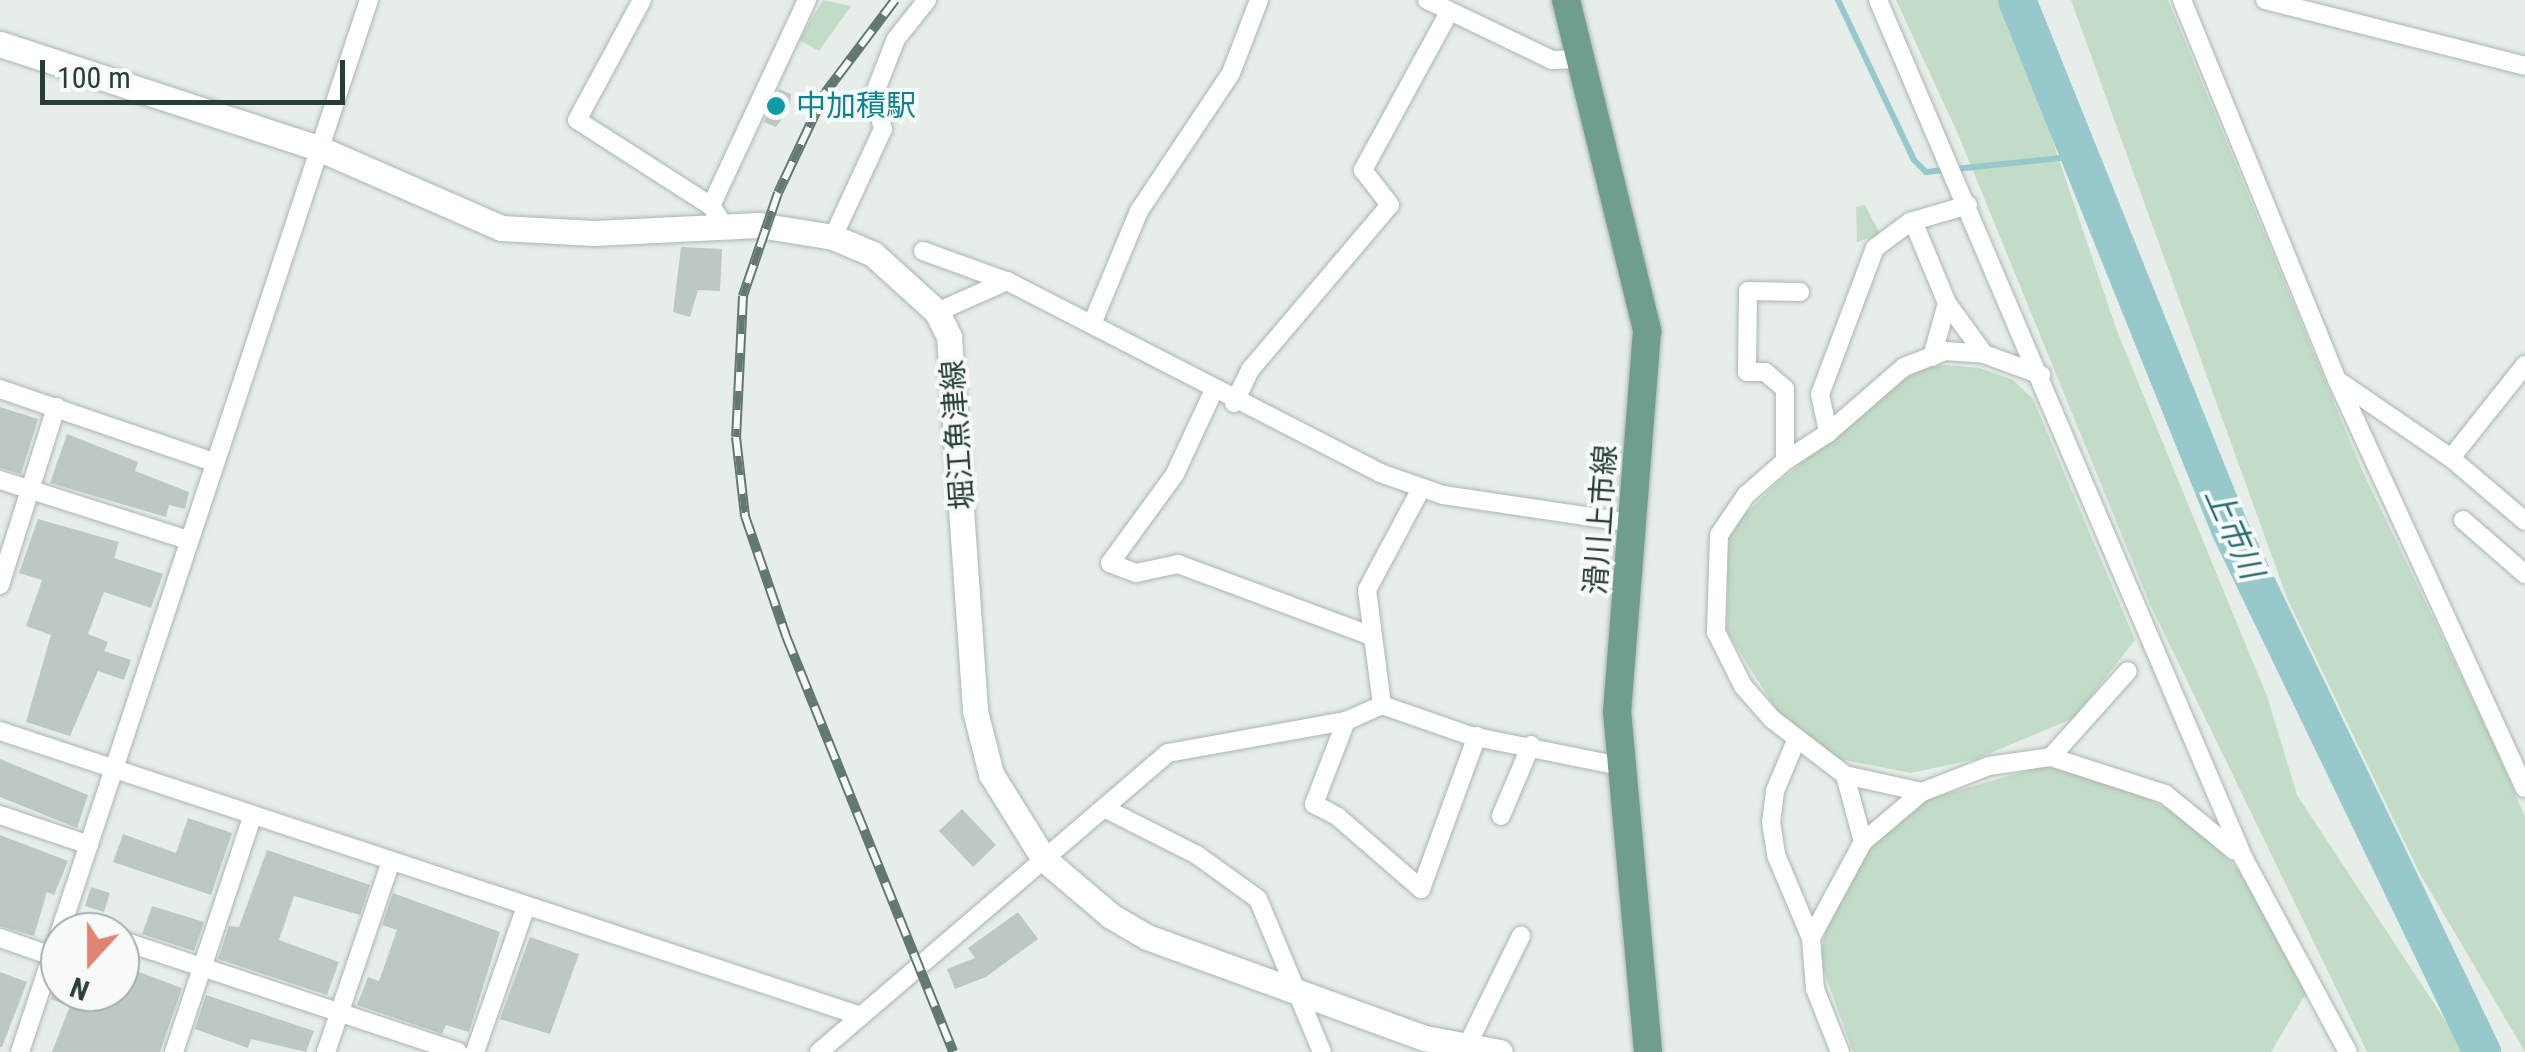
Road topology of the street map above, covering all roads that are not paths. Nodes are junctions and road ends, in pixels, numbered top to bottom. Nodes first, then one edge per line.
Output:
1 (369, 0) edge
2 (642, 0) edge
3 (808, 0) edge
4 (927, 0) edge
5 (1259, 0) edge
6 (1427, 0) edge
7 (1566, 0) edge
8 (1878, 0) edge
9 (2182, 0) edge
10 (2266, 0) edge
11 (1448, 14) junction
12 (0, 44) edge
13 (1581, 60) junction
14 (2525, 66) edge
15 (318, 148) junction
16 (1968, 205) junction
17 (717, 216) junction
18 (1913, 221) junction
19 (833, 236) junction
20 (923, 252) dead end
21 (1006, 281) junction
22 (1800, 292) dead end
23 (1947, 303) junction
24 (937, 312) junction
25 (1092, 324) junction
26 (1984, 354) junction
27 (1932, 357) junction
28 (2525, 365) edge
29 (2041, 374) junction
30 (2337, 380) junction
31 (0, 389) edge
32 (1213, 392) junction
33 (1234, 403) junction
34 (56, 408) junction
35 (1828, 433) junction
36 (2451, 458) junction
37 (1785, 461) junction
38 (213, 462) junction
39 (0, 480) edge
40 (30, 489) junction
41 (1421, 489) junction
42 (2463, 520) dead end
43 (2525, 522) edge
44 (1633, 523) junction
45 (188, 540) junction
46 (2525, 574) edge
47 (0, 586) edge
48 (1369, 635) junction
49 (2128, 670) dead end
50 (1382, 706) junction
51 (1346, 720) junction
52 (0, 731) edge
53 (1477, 736) junction
54 (1796, 743) junction
55 (1531, 745) junction
56 (2052, 757) junction
57 (1620, 766) junction
58 (114, 769) junction
59 (1845, 775) junction
60 (2525, 788) edge
61 (1922, 792) junction
62 (1106, 809) junction
63 (0, 815) edge
64 (253, 815) junction
65 (1501, 816) dead end
66 (1863, 842) junction
67 (89, 845) junction
68 (1044, 860) junction
69 (2244, 860) junction
70 (391, 862) junction
71 (526, 906) junction
72 (67, 912) edge
73 (1520, 936) dead end
74 (0, 938) edge
75 (1811, 938) junction
76 (140, 947) edge
77 (40, 952) edge
78 (203, 968) junction
79 (40, 992) edge
80 (1298, 996) junction
81 (339, 1013) junction
82 (861, 1016) junction
83 (1467, 1046) junction
84 (20, 1052) edge
85 (174, 1052) edge
86 (326, 1052) edge
87 (458, 1052) edge
88 (475, 1052) edge
89 (818, 1052) edge
90 (1322, 1052) edge
91 (1500, 1052) edge
92 (1648, 1052) edge
93 (1840, 1052) edge
94 (2348, 1052) edge

1 - 15 street
2 - 17 street
3 - 17 street
4 - 19 street
5 - 25 street
6 - 11 street
7 - 13 main road, 滑川上市線
8 - 16 street
9 - 30 street
10 - 14 street
11 - 13 street
11 - 33 street
12 - 15 main road
13 - 44 main road, 滑川上市線
15 - 17 main road
15 - 38 street
16 - 18 street
16 - 29 street
17 - 19 main road
18 - 23 street
18 - 35 street
19 - 24 main road
20 - 21 street
21 - 24 street
21 - 25 street
22 - 37 street
23 - 26 street
23 - 27 street
24 - 68 main road, 堀江魚津線
25 - 32 street
26 - 27 street
26 - 29 street
27 - 35 street
28 - 36 street
29 - 69 street
30 - 36 street
30 - 60 street
31 - 34 street
32 - 33 street
32 - 48 street
33 - 41 street
34 - 38 street
34 - 40 street
35 - 37 street
36 - 43 street
37 - 54 street
38 - 45 street
39 - 40 street
40 - 45 street
40 - 47 street
41 - 44 street
41 - 48 street
42 - 46 street
44 - 57 main road, 滑川上市線
45 - 58 street
48 - 50 street
49 - 56 street
50 - 51 street
50 - 53 street
51 - 53 street
51 - 62 street
52 - 58 street
53 - 55 street
54 - 59 street
54 - 75 street
55 - 57 street
55 - 65 street
56 - 61 street
56 - 69 street
57 - 92 main road, 滑川上市線
58 - 64 street
58 - 67 street
59 - 61 street
59 - 66 street
61 - 66 street
62 - 68 street
62 - 80 street
63 - 67 street
64 - 70 street
64 - 78 street
66 - 75 street
67 - 72 street
68 - 80 main road, 堀江魚津線
68 - 82 street
69 - 94 street
70 - 71 street
70 - 81 street
71 - 82 street
71 - 88 street
73 - 83 street
74 - 77 street
75 - 93 street
76 - 78 street
78 - 81 street
78 - 85 street
79 - 84 street
80 - 83 main road, 堀江魚津線
80 - 90 street
81 - 86 street
81 - 87 street
82 - 89 street
83 - 91 main road, 堀江魚津線

